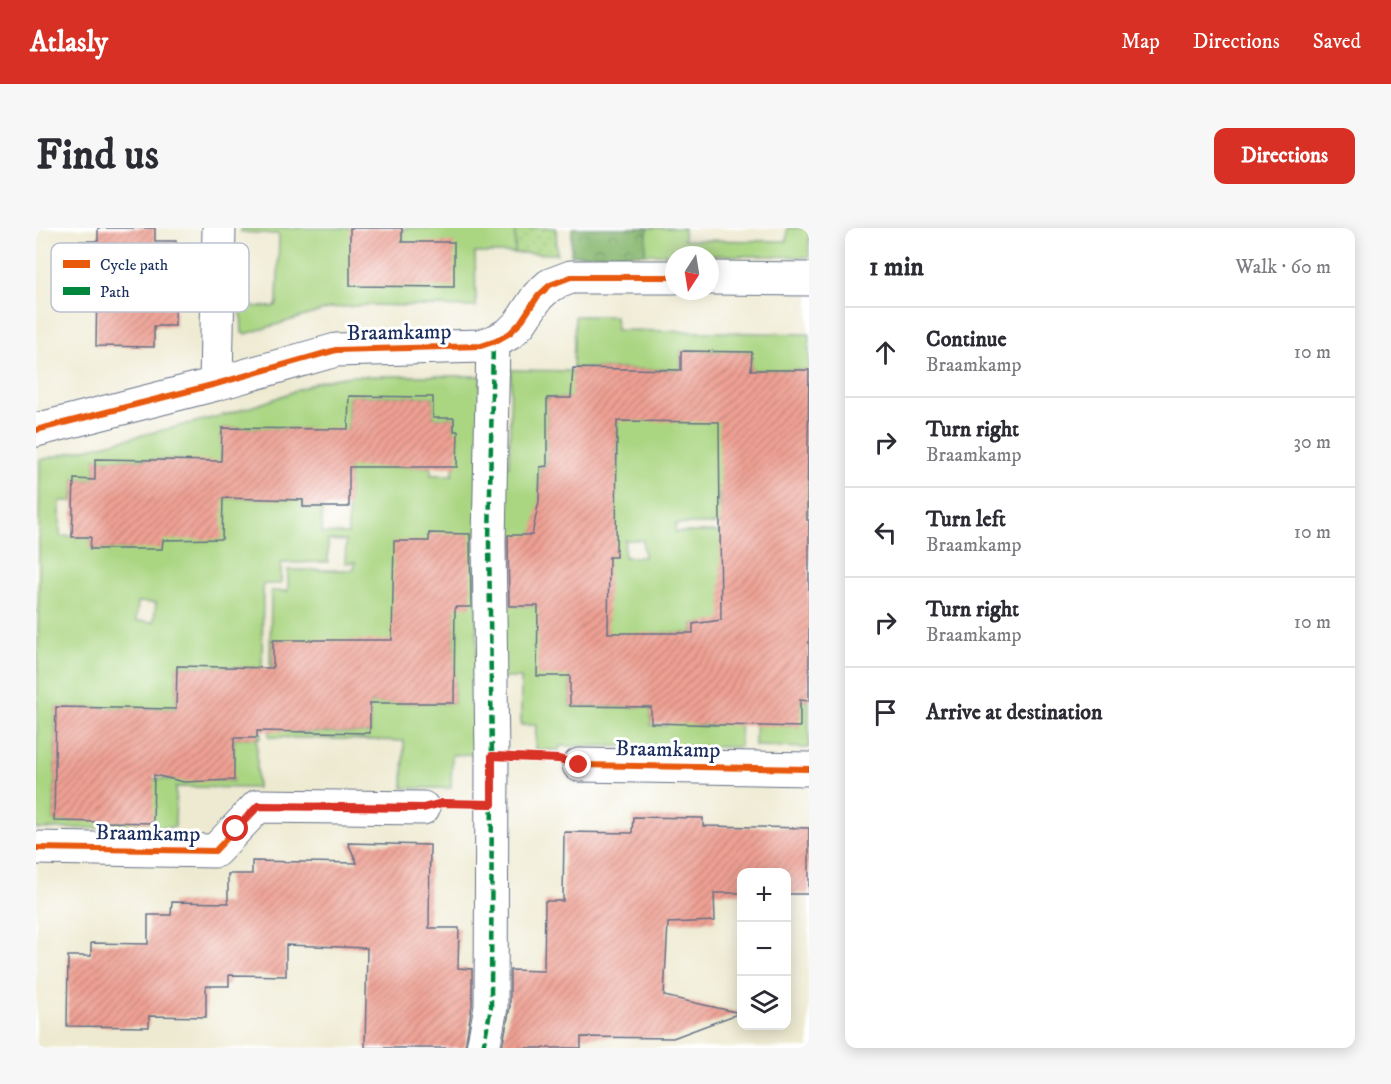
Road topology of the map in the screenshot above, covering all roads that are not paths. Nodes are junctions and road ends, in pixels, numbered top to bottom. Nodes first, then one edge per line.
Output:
1 (219, 228) edge
2 (219, 243) edge
3 (665, 277) edge
4 (719, 278) edge
5 (809, 279) edge
6 (217, 312) edge
7 (493, 342) junction
8 (216, 384) junction
9 (36, 430) edge
10 (579, 765) dead end
11 (809, 769) edge
12 (423, 808) dead end
13 (36, 848) edge
14 (483, 1048) edge

1 - 2 street
3 - 7 street, Braamkamp
4 - 5 street
6 - 8 street
7 - 8 street, Braamkamp
7 - 14 street
8 - 9 street, Braamkamp
10 - 11 street, Braamkamp
12 - 13 street, Braamkamp

